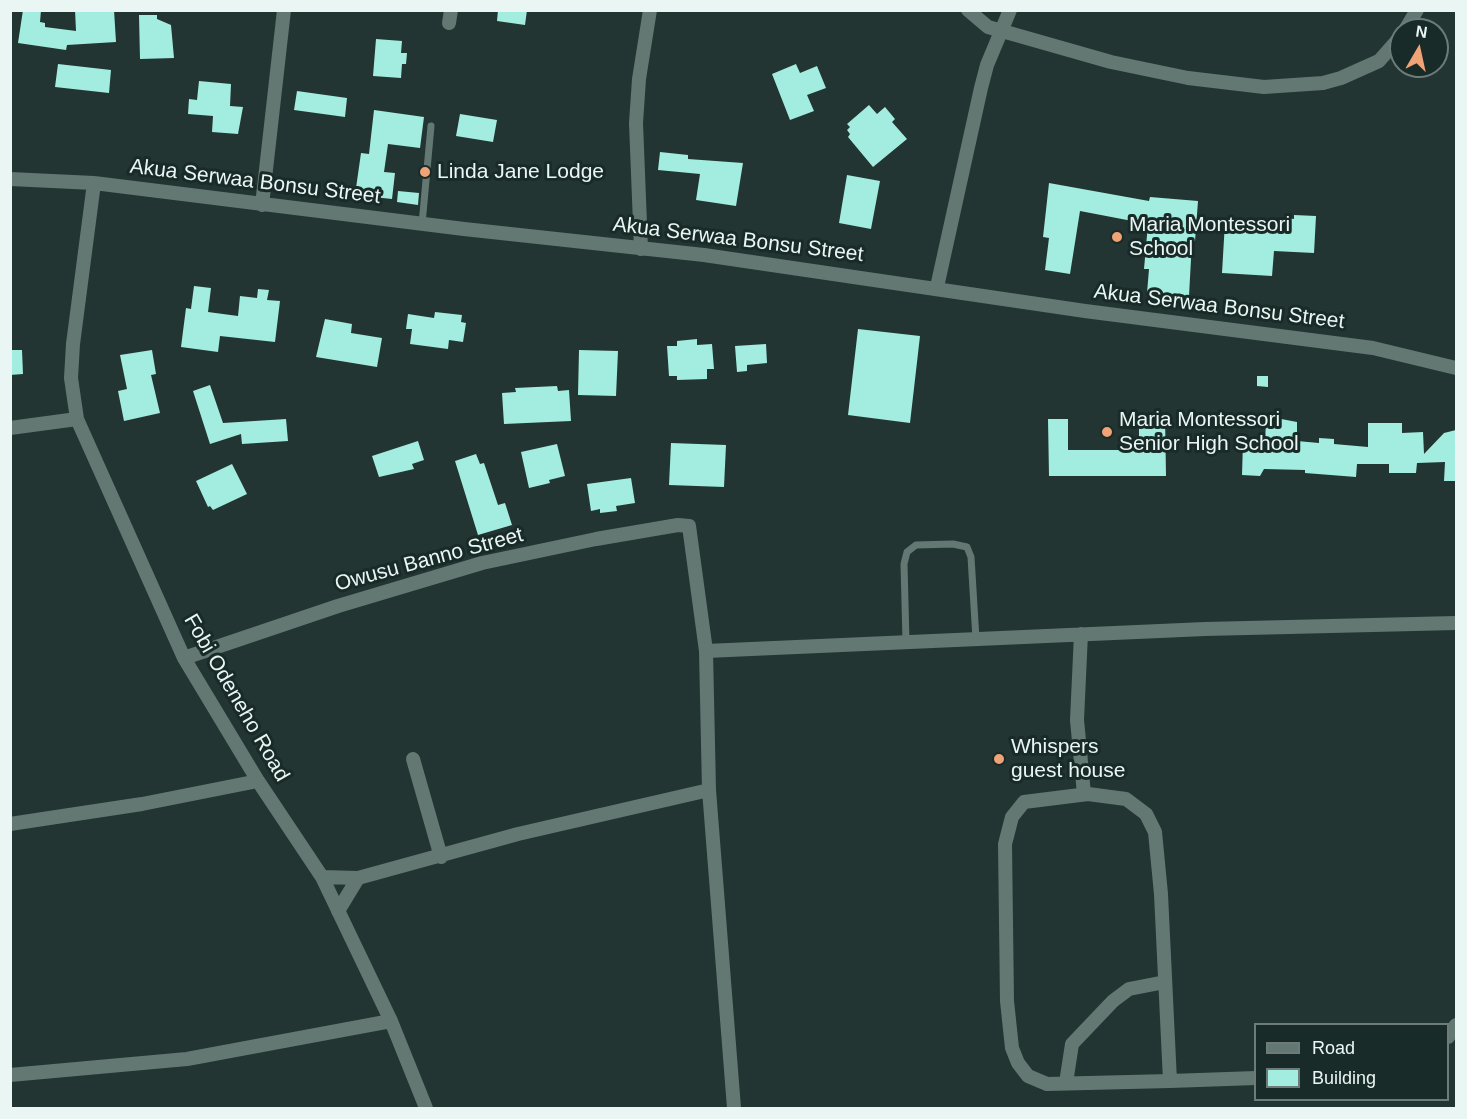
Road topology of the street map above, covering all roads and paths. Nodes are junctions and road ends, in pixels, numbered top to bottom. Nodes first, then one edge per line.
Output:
1 (284, 10) edge
2 (650, 10) edge
3 (968, 10) edge
4 (1010, 10) edge
5 (1000, 31) junction
6 (1389, 50) edge
7 (430, 126) dead end
8 (10, 179) edge
9 (94, 183) junction
10 (262, 205) junction
11 (422, 224) junction
12 (642, 249) junction
13 (937, 287) junction
14 (1456, 366) edge
15 (77, 419) junction
16 (10, 428) edge
17 (1456, 623) edge
18 (1081, 634) junction
19 (976, 639) junction
20 (906, 642) junction
21 (706, 651) junction
22 (184, 658) junction
23 (413, 759) dead end
24 (258, 781) junction
25 (710, 790) junction
26 (1084, 794) junction
27 (10, 824) edge
28 (441, 857) junction
29 (322, 877) junction
30 (358, 878) junction
31 (338, 911) junction
32 (1165, 982) junction
33 (391, 1021) junction
34 (10, 1075) edge
35 (1254, 1078) edge
36 (1170, 1081) junction
37 (1066, 1083) junction
38 (426, 1108) edge
39 (734, 1108) edge

1 - 10 street
2 - 12 street
3 - 5 street
4 - 5 street
5 - 6 street
5 - 13 street
7 - 11 lane
8 - 9 street, Akua Serwaa Bonsu Street
9 - 10 street, Akua Serwaa Bonsu Street
9 - 15 street, Fobi Odeneho Road
10 - 11 street, Akua Serwaa Bonsu Street
11 - 12 street, Akua Serwaa Bonsu Street
12 - 13 street, Akua Serwaa Bonsu Street
13 - 14 street, Akua Serwaa Bonsu Street
15 - 16 street
15 - 22 street, Fobi Odeneho Road
17 - 18 street
18 - 19 street
18 - 26 street
19 - 20 street
19 - 20 lane
20 - 21 street
21 - 22 street, Owusu Banno Street
21 - 25 street
22 - 24 street, Fobi Odeneho Road
23 - 28 street
24 - 27 street
24 - 29 street, Fobi Odeneho Road
25 - 28 street
25 - 39 street
26 - 32 street
26 - 37 street
28 - 30 street
29 - 30 street
29 - 31 street, Fobi Odeneho Road
30 - 31 street
31 - 33 street, Fobi Odeneho Road
32 - 36 street
32 - 37 street
33 - 34 street
33 - 38 street, Fobi Odeneho Road
35 - 36 street
36 - 37 street

